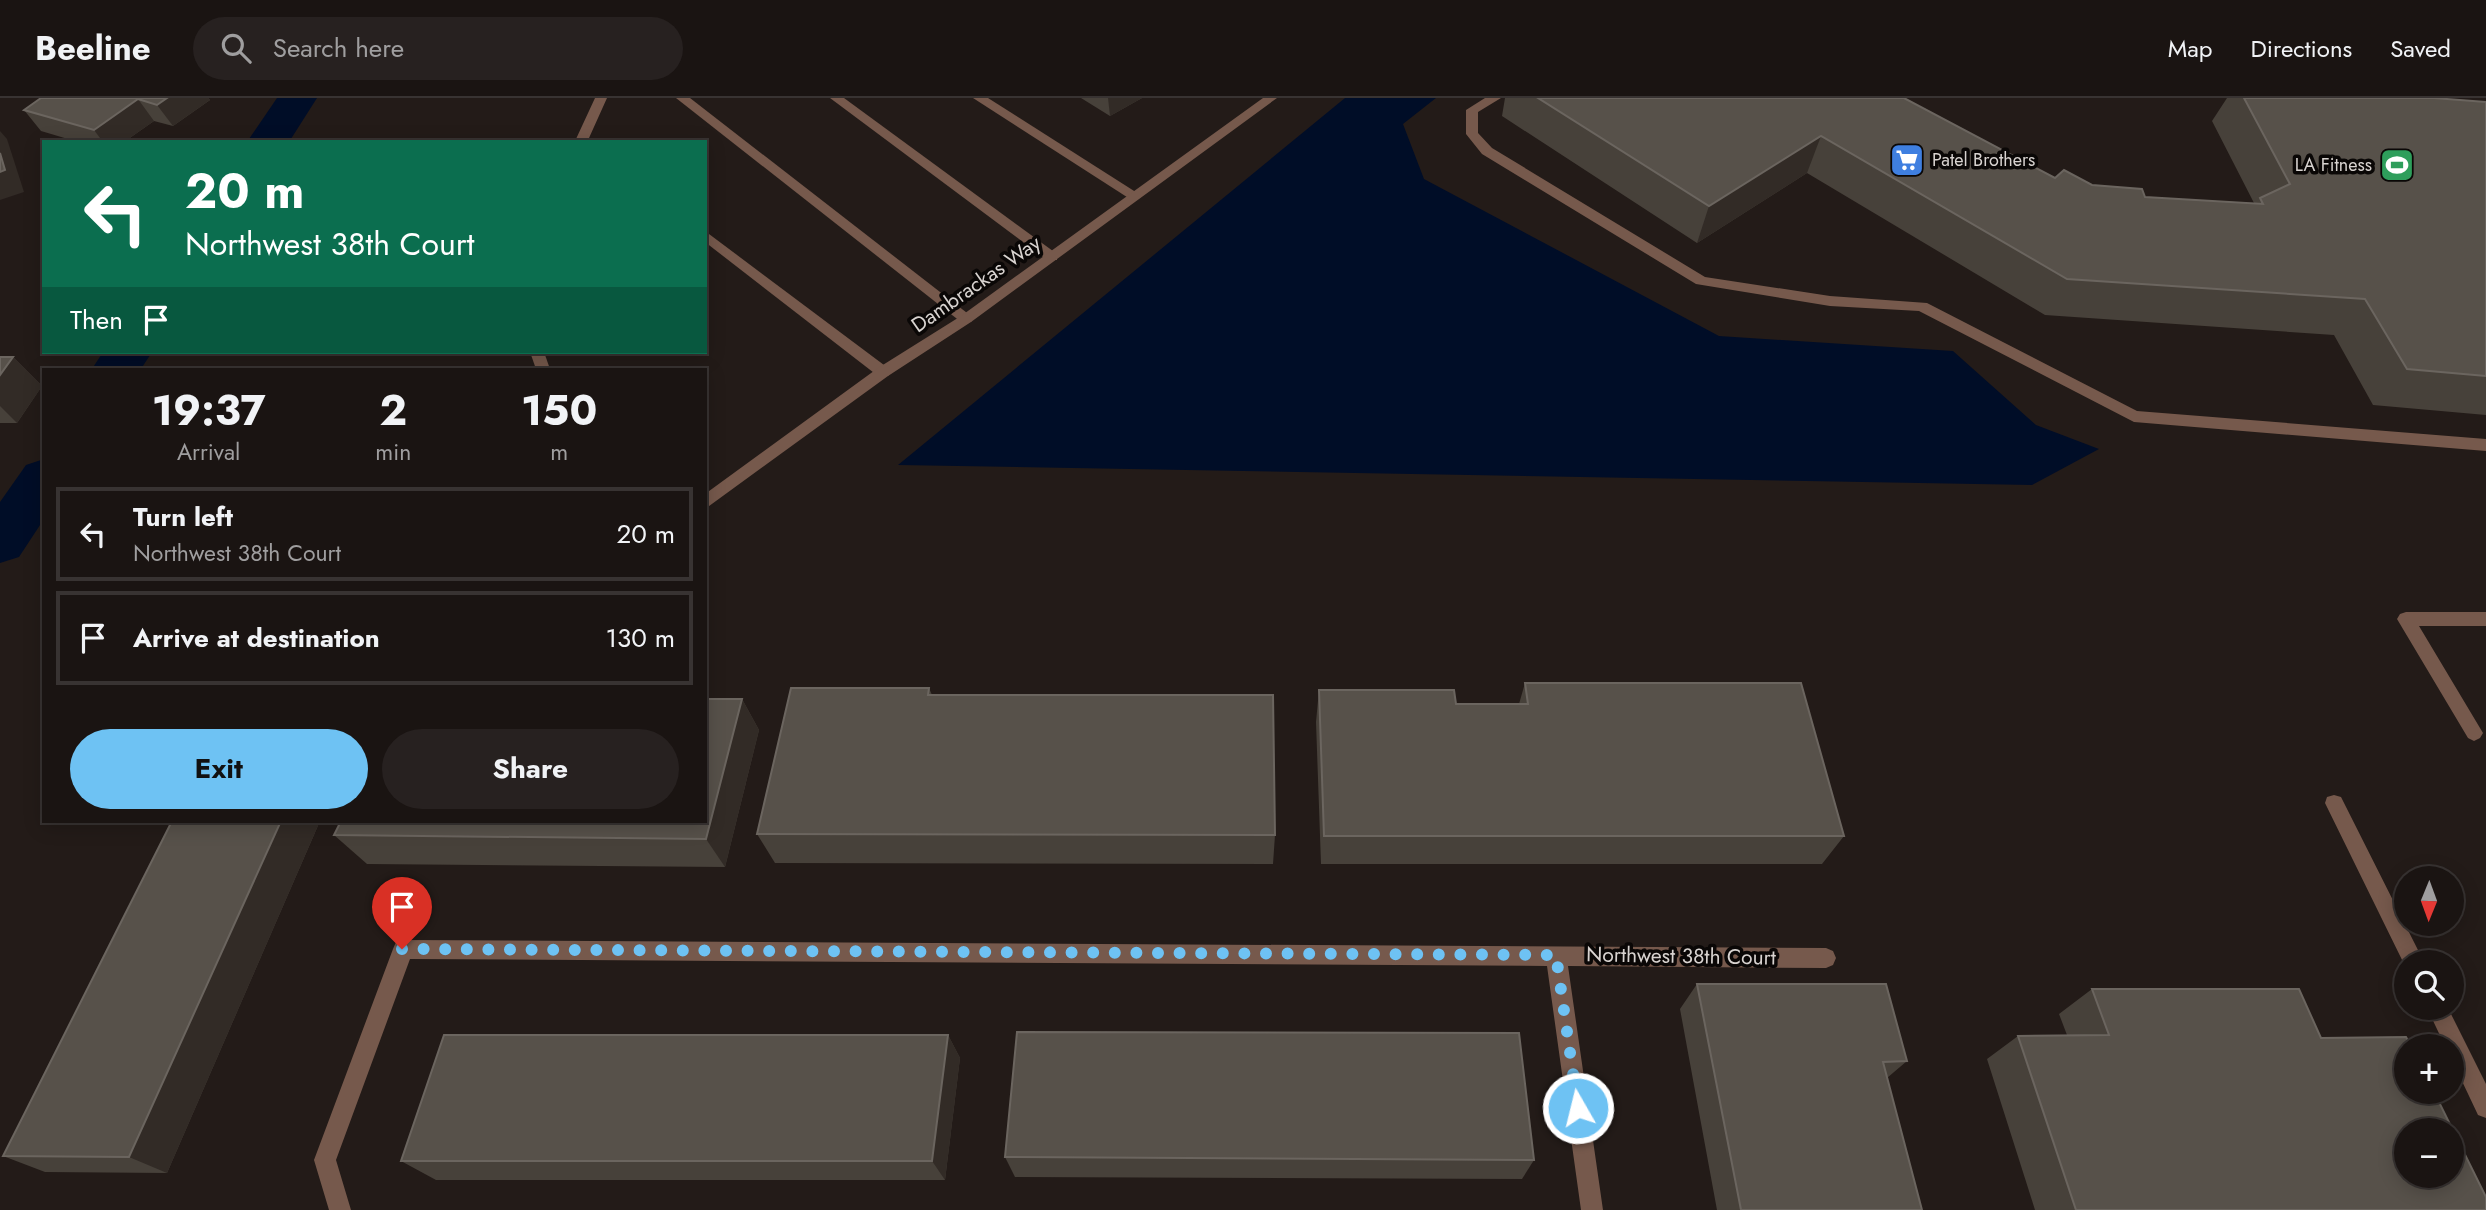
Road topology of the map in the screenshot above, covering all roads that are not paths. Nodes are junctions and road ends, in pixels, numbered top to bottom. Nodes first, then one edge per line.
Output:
1 (601, 98) edge
2 (682, 98) edge
3 (836, 98) edge
4 (979, 98) edge
5 (1270, 98) edge
6 (1494, 98) edge
7 (583, 140) edge
8 (1135, 196) junction
9 (707, 237) edge
10 (1052, 257) junction
11 (966, 319) junction
12 (883, 372) junction
13 (2486, 445) edge
14 (707, 502) edge
15 (2486, 619) edge
16 (2474, 733) dead end
17 (2334, 803) dead end
18 (2408, 950) edge
19 (1556, 955) junction
20 (1826, 958) dead end
21 (2443, 1020) edge
22 (2486, 1107) edge
23 (340, 1210) edge
24 (1592, 1210) edge

1 - 7 street
2 - 11 street
3 - 10 street
4 - 8 street
5 - 8 street, Dambrackas Way
6 - 13 street
8 - 10 street, Dambrackas Way
9 - 12 street
10 - 11 street, Dambrackas Way
11 - 12 street, Dambrackas Way
12 - 14 street, Dambrackas Way
15 - 16 street
17 - 18 street
19 - 20 street, Northwest 38th Court
19 - 23 street, Northwest 38th Court
19 - 24 street
21 - 22 street

